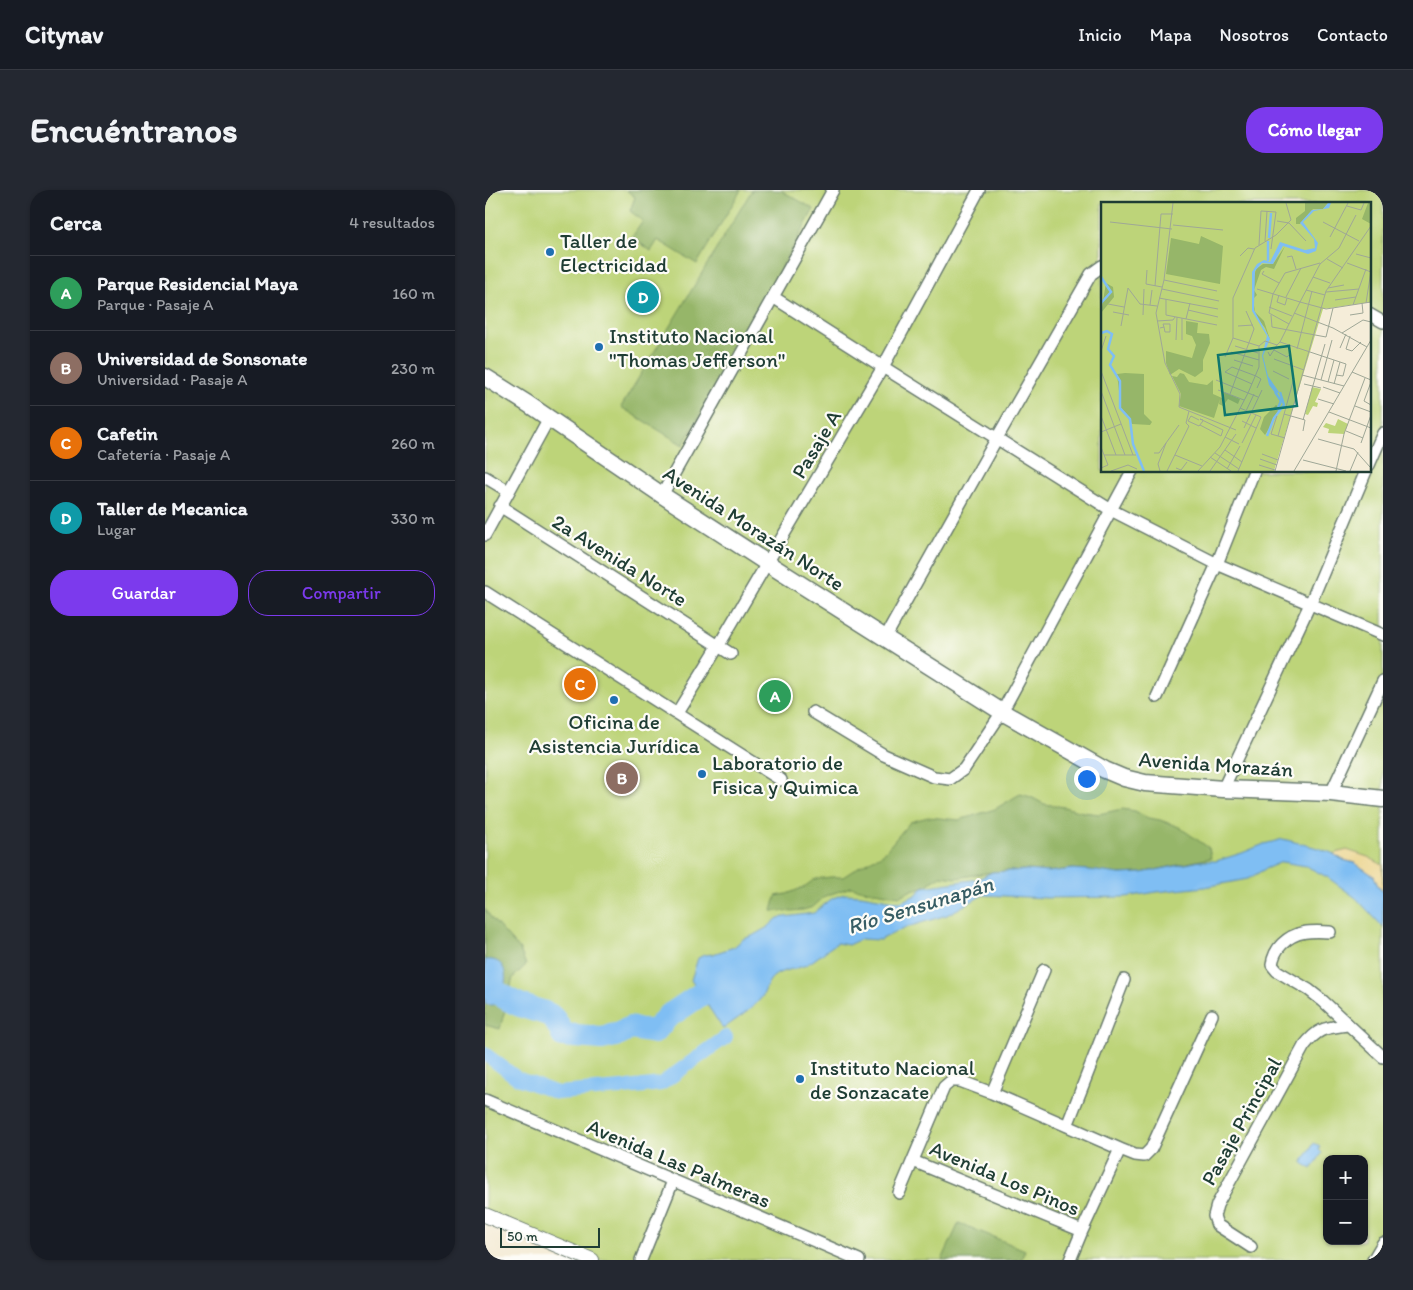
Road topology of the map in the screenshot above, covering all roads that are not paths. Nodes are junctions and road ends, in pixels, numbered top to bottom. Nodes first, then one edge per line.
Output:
1 (833, 190) edge
2 (979, 190) edge
3 (1101, 267) edge
4 (773, 297) junction
5 (1371, 315) edge
6 (1383, 322) edge
7 (883, 367) junction
8 (485, 377) edge
9 (549, 418) junction
10 (1383, 433) edge
11 (997, 438) junction
12 (1371, 460) edge
13 (1131, 472) edge
14 (1254, 472) edge
15 (1367, 472) edge
16 (485, 477) edge
17 (509, 490) junction
18 (662, 495) junction
19 (501, 506) junction
20 (1111, 510) junction
21 (485, 535) edge
22 (767, 563) junction
23 (1217, 564) junction
24 (485, 592) edge
25 (1310, 604) junction
26 (1383, 636) edge
27 (885, 638) junction
28 (719, 645) junction
29 (731, 654) dead end
30 (1383, 681) edge
31 (1157, 696) dead end
32 (813, 712) dead end
33 (1002, 712) junction
34 (677, 713) junction
35 (781, 780) dead end
36 (1223, 788) junction
37 (1331, 794) junction
38 (1383, 799) edge
39 (1330, 932) dead end
40 (1044, 970) dead end
41 (1124, 980) dead end
42 (1212, 1015) dead end
43 (1349, 1025) junction
44 (1383, 1057) edge
45 (992, 1093) junction
46 (485, 1100) edge
47 (1067, 1126) junction
48 (1120, 1149) junction
49 (913, 1161) junction
50 (673, 1181) junction
51 (899, 1193) dead end
52 (485, 1215) edge
53 (1082, 1231) junction
54 (1383, 1243) edge
55 (1251, 1247) dead end
56 (593, 1260) edge
57 (641, 1260) edge
58 (859, 1260) edge
59 (1071, 1260) edge
60 (1373, 1260) edge

1 - 4 street
2 - 7 street, Pasaje A
3 - 11 street
4 - 7 street
4 - 18 street
5 - 6 street
7 - 11 street
7 - 22 street, Pasaje A
8 - 9 main road, Avenida Morazán Norte
9 - 17 street
9 - 18 main road, Avenida Morazán Norte
10 - 12 street
11 - 20 street
11 - 27 street
13 - 20 street
14 - 23 street
15 - 25 street
16 - 17 street
17 - 19 street
18 - 22 main road, Avenida Morazán Norte
19 - 21 street
19 - 28 street, 2a Avenida Norte
20 - 23 street
20 - 33 street
22 - 27 main road, Avenida Morazán Norte
22 - 28 street, Pasaje A
23 - 25 street
23 - 31 street
24 - 34 street
25 - 26 street
25 - 36 street
27 - 33 main road, Avenida Morazán Norte
28 - 29 street, 2a Avenida Norte
28 - 34 street, Pasaje A
30 - 37 street
32 - 33 street
33 - 36 main road, Avenida Morazán
34 - 35 street
36 - 37 main road, Avenida Morazán
37 - 38 main road, Avenida Morazán
39 - 43 street
40 - 45 street
41 - 47 street
42 - 48 street
43 - 44 street
43 - 55 street, Pasaje Principal
45 - 47 street
45 - 49 street
46 - 50 street, Avenida Las Palmeras
47 - 48 street
48 - 53 street
49 - 51 street
49 - 53 street, Avenida Los Pinos
50 - 57 street
50 - 58 street, Avenida Las Palmeras
52 - 56 street
53 - 59 street
54 - 60 street

